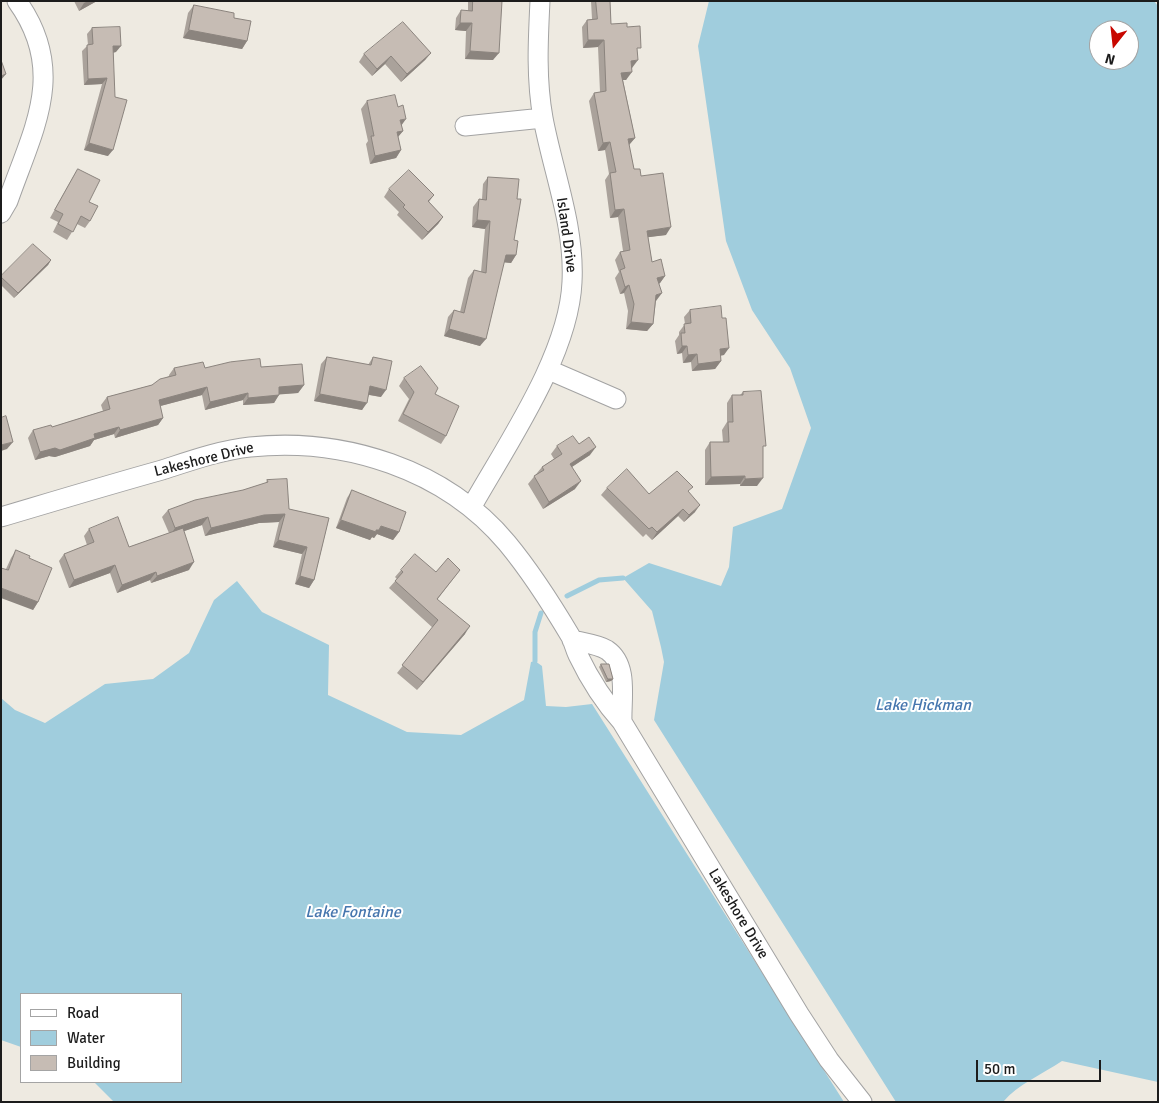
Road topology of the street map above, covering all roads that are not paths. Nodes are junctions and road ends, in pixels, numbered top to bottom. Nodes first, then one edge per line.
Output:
1 (17, 1) edge
2 (540, 1) edge
3 (543, 118) junction
4 (465, 126) dead end
5 (1, 213) edge
6 (549, 370) junction
7 (616, 399) dead end
8 (471, 508) junction
9 (1, 517) edge
10 (572, 640) junction
11 (622, 722) junction
12 (862, 1102) edge

1 - 5 street
2 - 3 street, Island Drive
3 - 4 street
3 - 6 street, Island Drive
6 - 7 street
6 - 8 street, Island Drive
8 - 9 street, Lakeshore Drive
8 - 10 street, Lakeshore Drive
10 - 11 street, Lakeshore Drive
10 - 11 street
11 - 12 street, Lakeshore Drive

